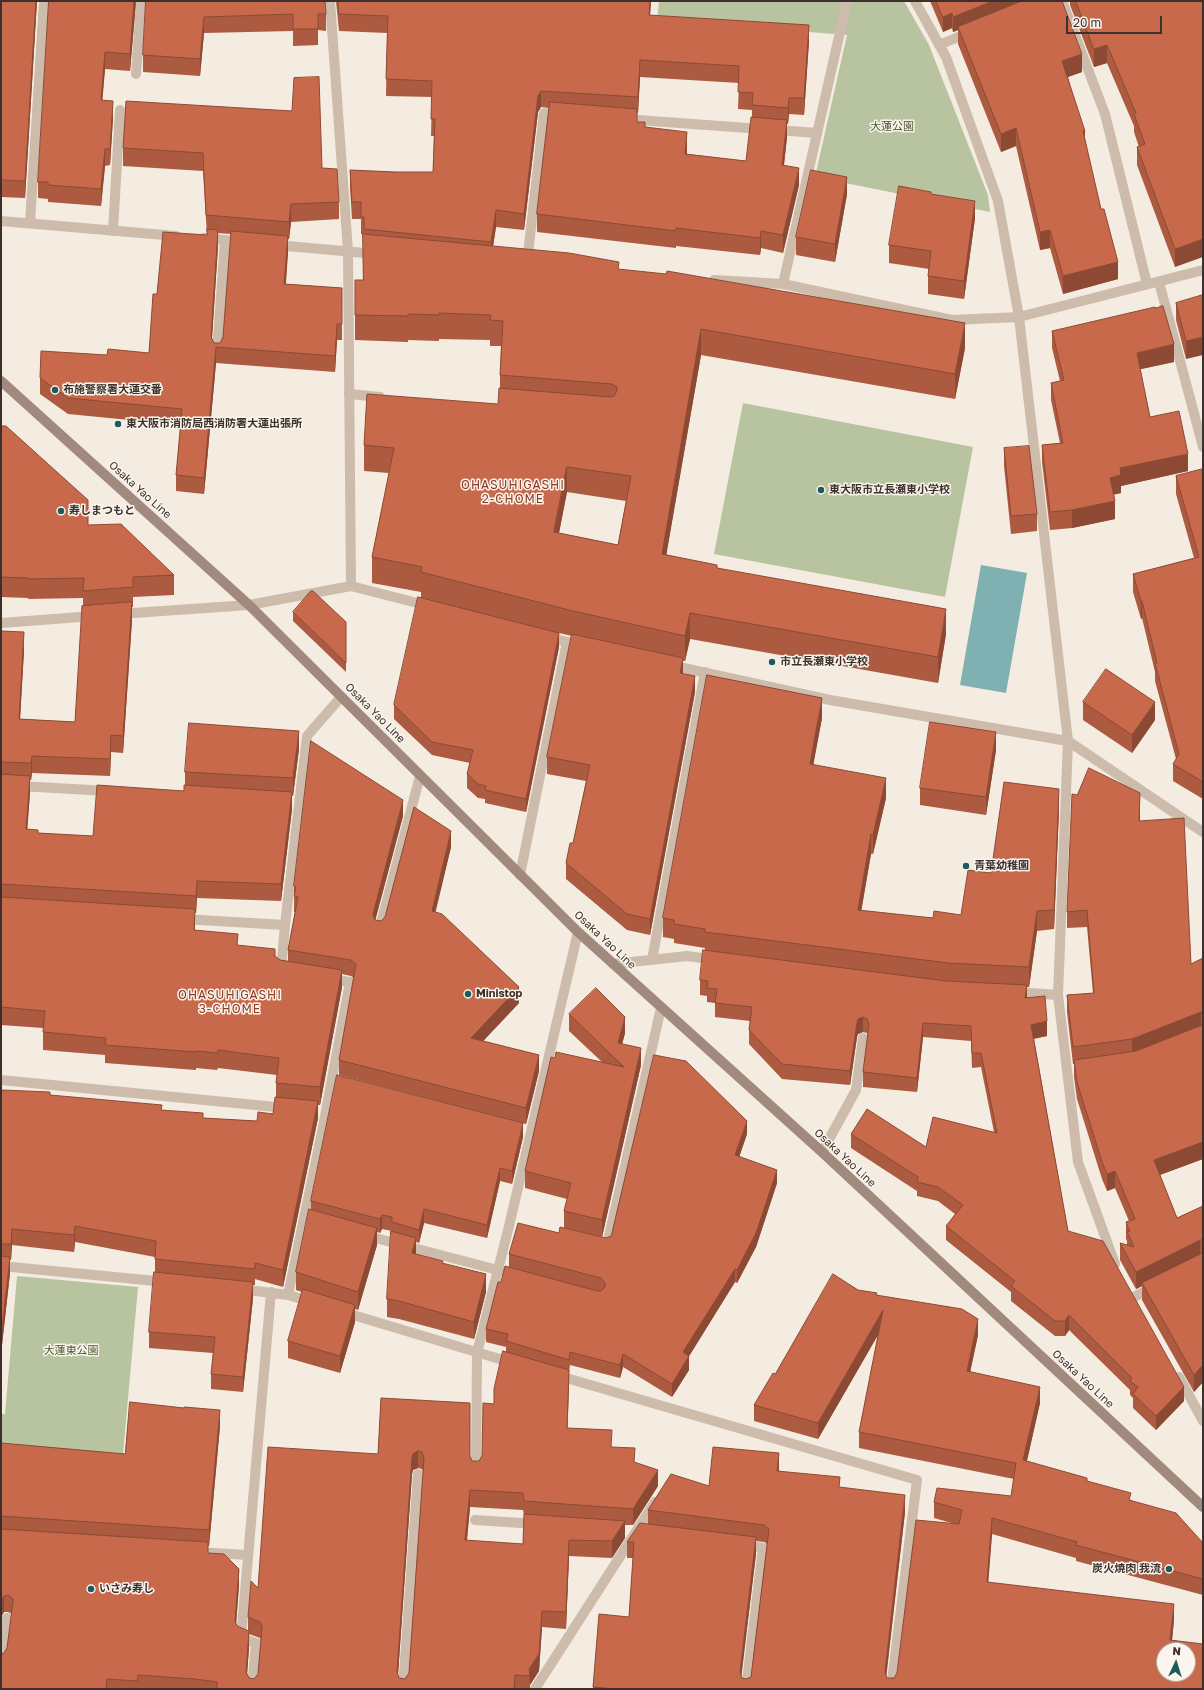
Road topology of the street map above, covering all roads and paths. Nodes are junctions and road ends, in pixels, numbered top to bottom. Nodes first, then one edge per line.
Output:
1 (44, 1) edge
2 (141, 1) edge
3 (330, 1) edge
4 (847, 1) edge
5 (915, 1) edge
6 (1062, 1) edge
7 (982, 27) edge
8 (939, 44) junction
9 (136, 74) dead end
10 (120, 110) dead end
11 (576, 115) edge
12 (614, 118) edge
13 (817, 133) junction
14 (1, 221) edge
15 (30, 223) junction
16 (113, 231) junction
17 (225, 240) junction
18 (348, 251) junction
19 (387, 255) edge
20 (526, 269) edge
21 (1203, 270) edge
22 (704, 280) edge
23 (1159, 282) junction
24 (783, 284) junction
25 (1147, 284) junction
26 (1019, 317) junction
27 (217, 353) edge
28 (1, 381) edge
29 (350, 394) junction
30 (389, 397) edge
31 (1203, 447) edge
32 (351, 586) junction
33 (249, 605) junction
34 (436, 608) edge
35 (1, 623) edge
36 (536, 634) edge
37 (567, 642) junction
38 (598, 649) edge
39 (659, 662) edge
40 (705, 672) junction
41 (341, 697) junction
42 (1068, 741) junction
43 (420, 776) junction
44 (1, 785) edge
45 (119, 792) edge
46 (1203, 832) edge
47 (520, 875) junction
48 (174, 918) edge
49 (285, 925) junction
50 (379, 931) edge
51 (578, 932) junction
52 (652, 960) junction
53 (725, 961) edge
54 (613, 964) junction
55 (297, 974) edge
56 (320, 977) edge
57 (1003, 992) edge
58 (1058, 995) junction
59 (661, 1008) junction
60 (863, 1038) dead end
61 (1, 1080) edge
62 (294, 1109) edge
63 (822, 1152) junction
64 (356, 1233) edge
65 (592, 1242) edge
66 (1, 1266) edge
67 (498, 1270) junction
68 (1119, 1271) edge
69 (527, 1278) edge
70 (176, 1283) edge
71 (1161, 1283) edge
72 (231, 1288) edge
73 (271, 1292) junction
74 (288, 1295) junction
75 (1134, 1297) edge
76 (318, 1304) edge
77 (333, 1309) edge
78 (477, 1352) junction
79 (522, 1366) edge
80 (1172, 1366) edge
81 (545, 1372) edge
82 (1203, 1421) edge
83 (476, 1472) edge
84 (418, 1474) dead end
85 (661, 1494) edge
86 (1203, 1507) edge
87 (475, 1520) dead end
88 (544, 1525) edge
89 (621, 1530) edge
90 (640, 1532) junction
91 (733, 1544) edge
92 (184, 1551) edge
93 (248, 1555) junction
94 (7, 1618) dead end
95 (1, 1664) edge
96 (252, 1689) edge
97 (403, 1689) edge
98 (535, 1689) edge
99 (746, 1689) edge
100 (891, 1689) edge

1 - 15 street
2 - 9 street
3 - 18 street
4 - 13 street
5 - 8 street
6 - 25 street
7 - 8 street
8 - 26 street
10 - 16 street
11 - 20 street
12 - 13 street
13 - 24 street
14 - 15 street
15 - 16 street
16 - 17 street
17 - 18 street
17 - 27 street
18 - 19 street
18 - 29 street
21 - 23 street
22 - 24 street
23 - 25 street
23 - 31 street
24 - 26 street
25 - 26 street
26 - 42 street
28 - 33 main road, Osaka Yao Line
29 - 30 street
29 - 32 street
32 - 33 street
32 - 34 street
33 - 35 street
33 - 41 main road, Osaka Yao Line
36 - 37 street
37 - 38 street
37 - 47 street
39 - 40 street
40 - 42 street
40 - 52 street
41 - 43 main road, Osaka Yao Line
41 - 49 street
42 - 46 street
42 - 58 street
43 - 47 main road, Osaka Yao Line
43 - 50 street
44 - 45 street
47 - 51 main road, Osaka Yao Line
48 - 49 street
49 - 55 street
51 - 54 main road, Osaka Yao Line
51 - 67 street
52 - 53 street
52 - 54 street
54 - 59 main road, Osaka Yao Line
56 - 74 street
57 - 58 street
58 - 68 street
59 - 63 main road, Osaka Yao Line
59 - 65 street
60 - 63 street
61 - 62 street
63 - 86 main road, Osaka Yao Line
64 - 67 street
66 - 70 street
67 - 69 street
67 - 78 street
71 - 75 street
72 - 73 street
73 - 74 street
73 - 93 street
74 - 76 street
77 - 78 street
78 - 79 street
78 - 83 street
80 - 82 street
81 - 100 street
84 - 97 street
85 - 90 street
87 - 88 street
89 - 90 street
90 - 98 street
91 - 99 street
92 - 93 street
93 - 96 street
94 - 95 street

